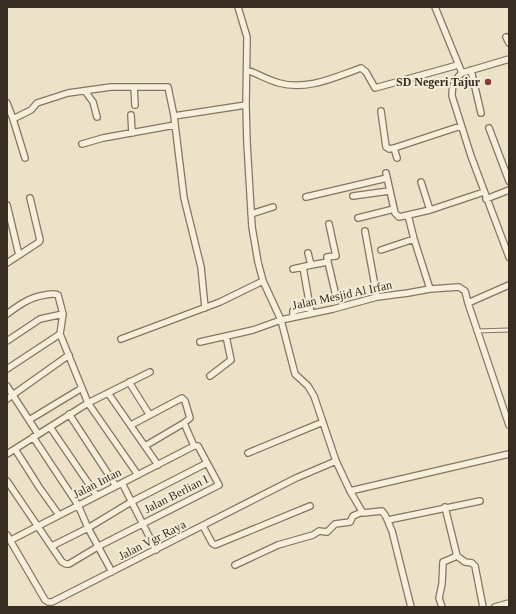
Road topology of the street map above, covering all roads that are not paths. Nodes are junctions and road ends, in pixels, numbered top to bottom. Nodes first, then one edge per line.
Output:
1 (238, 7) edge
2 (436, 7) edge
3 (506, 37) dead end
4 (509, 43) edge
5 (509, 59) edge
6 (458, 65) junction
7 (247, 70) junction
8 (471, 70) junction
9 (462, 73) junction
10 (134, 87) junction
11 (85, 91) junction
12 (7, 103) edge
13 (135, 105) dead end
14 (246, 105) junction
15 (381, 111) dead end
16 (481, 113) dead end
17 (131, 114) dead end
18 (174, 116) junction
19 (97, 117) dead end
20 (13, 118) junction
21 (175, 125) junction
22 (461, 126) junction
23 (489, 128) dead end
24 (132, 133) junction
25 (82, 144) dead end
26 (394, 148) junction
27 (25, 158) dead end
28 (397, 158) dead end
29 (509, 181) edge
30 (421, 182) dead end
31 (509, 190) edge
32 (389, 191) junction
33 (484, 192) junction
34 (353, 196) dead end
35 (306, 197) dead end
36 (30, 198) dead end
37 (486, 199) junction
38 (7, 206) edge
39 (273, 207) dead end
40 (394, 209) junction
41 (430, 210) junction
42 (251, 214) junction
43 (408, 215) junction
44 (358, 218) dead end
45 (329, 224) dead end
46 (365, 231) dead end
47 (414, 239) junction
48 (381, 250) dead end
49 (308, 253) dead end
50 (19, 255) junction
51 (509, 257) edge
52 (328, 262) junction
53 (7, 263) edge
54 (311, 266) junction
55 (303, 267) junction
56 (293, 269) dead end
57 (263, 282) junction
58 (509, 285) edge
59 (430, 289) junction
60 (335, 292) dead end
61 (377, 297) junction
62 (468, 303) junction
63 (205, 308) junction
64 (310, 310) junction
65 (8, 312) edge
66 (63, 314) junction
67 (281, 320) junction
68 (509, 330) edge
69 (476, 331) junction
70 (60, 334) junction
71 (226, 336) junction
72 (121, 339) dead end
73 (7, 341) edge
74 (200, 342) dead end
75 (69, 355) junction
76 (7, 369) edge
77 (150, 372) dead end
78 (210, 376) dead end
79 (129, 382) junction
80 (7, 386) edge
81 (82, 388) junction
82 (108, 393) junction
83 (13, 394) junction
84 (7, 399) edge
85 (88, 402) junction
86 (69, 414) junction
87 (150, 414) junction
88 (29, 420) junction
89 (323, 422) junction
90 (184, 423) junction
91 (131, 425) junction
92 (509, 425) edge
93 (50, 427) junction
94 (36, 435) junction
95 (145, 446) junction
96 (194, 446) junction
97 (15, 449) junction
98 (248, 453) dead end
99 (7, 454) edge
100 (509, 454) edge
101 (336, 461) junction
102 (208, 463) junction
103 (158, 464) junction
104 (138, 475) junction
105 (7, 481) edge
106 (119, 484) junction
107 (350, 491) junction
108 (96, 496) junction
109 (480, 501) dead end
110 (131, 502) junction
111 (78, 505) junction
112 (310, 506) dead end
113 (445, 507) junction
114 (362, 512) junction
115 (60, 515) junction
116 (388, 520) junction
117 (142, 524) junction
118 (38, 526) junction
119 (203, 526) junction
120 (88, 528) junction
121 (7, 535) edge
122 (11, 540) junction
123 (52, 546) junction
124 (99, 546) junction
125 (156, 550) junction
126 (457, 556) junction
127 (235, 565) dead end
128 (112, 572) junction
129 (509, 603) edge
130 (410, 607) edge
131 (442, 607) edge
132 (483, 607) edge
133 (495, 607) edge

1 - 7 street
2 - 6 street
3 - 4 street
5 - 8 street
6 - 7 street
6 - 9 street
7 - 14 street
8 - 9 street
8 - 16 street
9 - 22 street
10 - 11 street
10 - 13 street
10 - 18 street
11 - 19 street
11 - 20 street
12 - 20 street
14 - 18 street
14 - 42 street
15 - 26 street
17 - 24 street
18 - 21 street
20 - 27 street
21 - 24 street
21 - 63 street
22 - 26 street
22 - 33 street
23 - 29 street
24 - 25 street
26 - 28 street
30 - 41 street
31 - 37 street
32 - 34 street
32 - 35 street
32 - 40 street
33 - 37 street
33 - 41 street
36 - 50 street
37 - 51 street
38 - 50 street
39 - 42 street
40 - 43 street
40 - 44 street
41 - 43 street
42 - 57 street
43 - 47 street
45 - 52 street
46 - 61 street
47 - 48 street
47 - 59 street
49 - 54 street
50 - 53 street
52 - 54 street
52 - 60 street
54 - 55 street
55 - 56 street
55 - 64 street
57 - 63 street
57 - 67 street
58 - 62 street
59 - 61 street, Jalan Mesjid Al Irfan
59 - 62 street, Jalan Mesjid Al Irfan
61 - 64 street, Jalan Mesjid Al Irfan
62 - 69 street, Jalan Mesjid Al Irfan
63 - 72 street
64 - 67 street, Jalan Mesjid Al Irfan
65 - 66 street
66 - 70 street
66 - 73 street
67 - 71 street, Jalan Mesjid Al Irfan
67 - 89 street
68 - 69 lane
69 - 92 street, Jalan Mesjid Al Irfan
70 - 75 street
70 - 76 street
71 - 74 street, Jalan Mesjid Al Irfan
71 - 78 street
75 - 81 street
75 - 83 street
77 - 79 street
79 - 82 street
79 - 87 street
80 - 83 street
81 - 85 street
81 - 88 street
82 - 85 street
82 - 91 street
83 - 84 street
83 - 88 street
85 - 86 street
85 - 104 street
86 - 93 street
86 - 106 street
87 - 90 street
87 - 91 street
88 - 94 street
89 - 98 street
89 - 101 street
90 - 95 street
90 - 96 street
91 - 95 street
93 - 94 street
93 - 108 street
94 - 97 street
94 - 111 street
95 - 103 street
96 - 102 street, Jalan Berlian I
96 - 103 street, Jalan Intan
97 - 99 street
97 - 115 street
100 - 107 street
101 - 107 street
101 - 119 street, Jalan Vgr Raya
102 - 110 street
102 - 117 street, Jalan Berlian I
103 - 104 street, Jalan Intan
104 - 106 street, Jalan Intan
105 - 118 street
106 - 108 street, Jalan Intan
106 - 110 street
107 - 114 street
108 - 111 street, Jalan Intan
109 - 113 street
110 - 117 street
110 - 120 street
111 - 115 street, Jalan Intan
111 - 120 street
112 - 119 street
113 - 116 street
113 - 126 street
114 - 116 street
114 - 127 street
115 - 118 street, Jalan Intan
116 - 130 street
117 - 124 street
117 - 125 street
118 - 122 street, Jalan Intan
118 - 123 street
119 - 125 street, Jalan Vgr Raya
120 - 123 street
120 - 124 street
121 - 122 street, Jalan Vgr Raya
122 - 128 street, Jalan Vgr Raya
123 - 124 street
124 - 128 street
125 - 128 street, Jalan Vgr Raya
126 - 131 street
126 - 132 street
129 - 133 street

